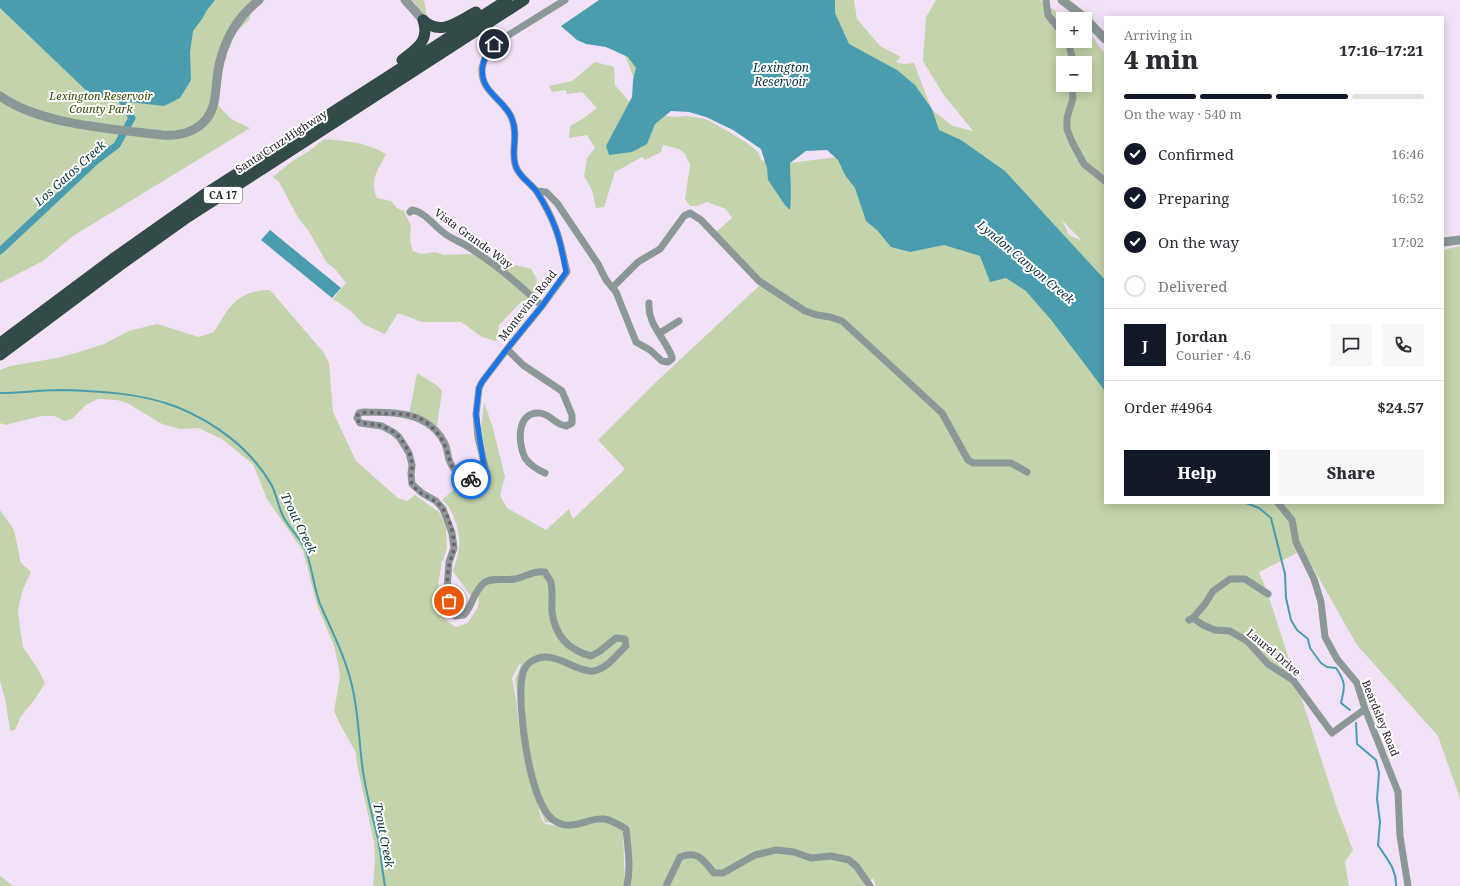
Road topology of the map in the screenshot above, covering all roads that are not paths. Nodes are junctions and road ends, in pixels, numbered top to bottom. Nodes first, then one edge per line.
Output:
1 (259, 0) edge
2 (405, 0) edge
3 (498, 0) edge
4 (507, 0) edge
5 (524, 0) edge
6 (565, 0) edge
7 (1046, 0) edge
8 (1062, 0) edge
9 (423, 20) junction
10 (1056, 25) edge
11 (1104, 38) edge
12 (1073, 92) edge
13 (359, 95) junction
14 (0, 96) edge
15 (1104, 180) edge
16 (536, 191) junction
17 (410, 212) dead end
18 (1460, 240) edge
19 (1444, 242) edge
20 (613, 287) junction
21 (649, 303) dead end
22 (542, 306) junction
23 (679, 322) dead end
24 (660, 333) junction
25 (0, 343) edge
26 (507, 349) junction
27 (0, 355) edge
28 (1027, 472) dead end
29 (545, 473) dead end
30 (1279, 504) edge
31 (1268, 594) dead end
32 (1365, 709) junction
33 (627, 886) edge
34 (666, 886) edge
35 (870, 886) edge
36 (1408, 886) edge

1 - 14 street
2 - 9 street
3 - 9 highway
4 - 13 highway, Santa Cruz Highway / CA 17
5 - 27 highway, Santa Cruz Highway / CA 17
6 - 16 street, Montevina Road
7 - 10 street
8 - 11 street
9 - 13 highway
12 - 15 street
13 - 25 highway, Santa Cruz Highway / CA 17
16 - 20 street
16 - 22 street, Montevina Road
17 - 22 street, Vista Grande Way
18 - 19 street
20 - 24 street
20 - 28 street
21 - 24 street
22 - 26 street, Montevina Road
23 - 24 street
26 - 29 street
26 - 33 street, Montevina Road
30 - 32 street, Beardsley Road
31 - 32 street, Laurel Drive
32 - 36 street, Beardsley Road
34 - 35 street

